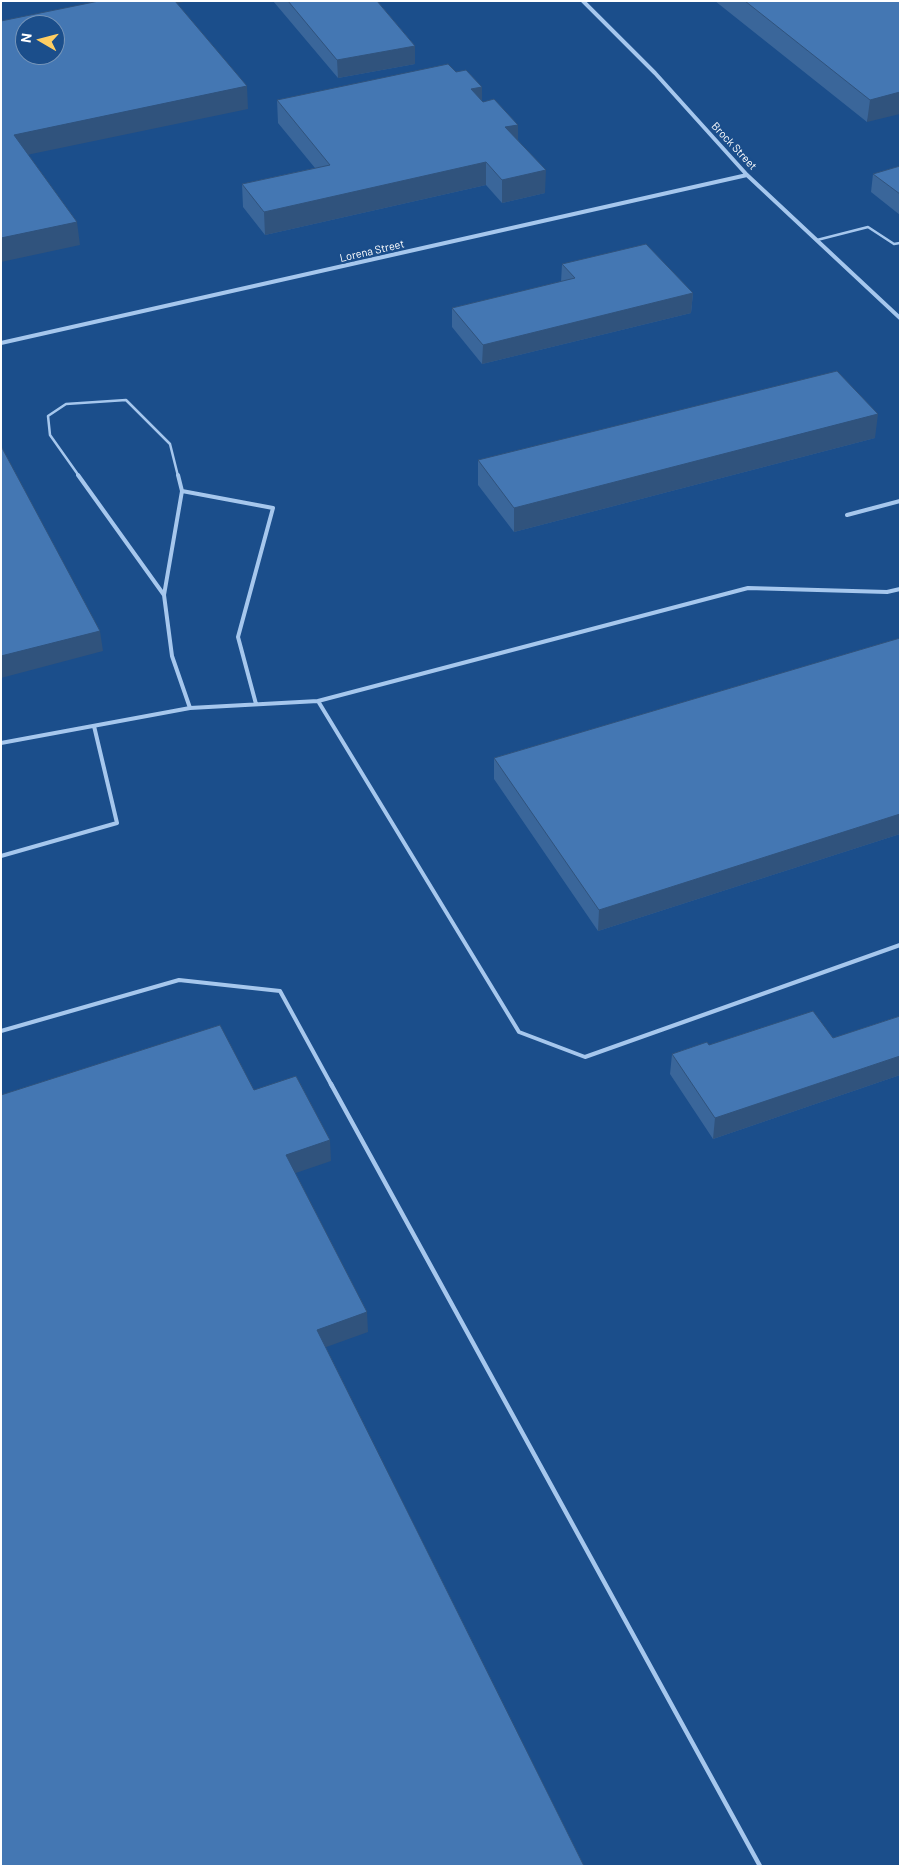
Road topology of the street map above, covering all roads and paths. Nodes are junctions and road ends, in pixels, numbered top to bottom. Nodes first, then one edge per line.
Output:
1 (583, 1) edge
2 (747, 175) junction
3 (817, 240) junction
4 (900, 243) edge
5 (900, 318) edge
6 (1, 344) edge
7 (182, 491) junction
8 (900, 501) edge
9 (847, 515) dead end
10 (900, 589) edge
11 (164, 595) junction
12 (318, 701) junction
13 (256, 704) junction
14 (190, 708) junction
15 (94, 726) junction
16 (1, 743) edge
17 (1, 856) edge
18 (900, 945) edge
19 (1, 1031) edge
20 (760, 1866) edge

1 - 2 street, Brock Street
2 - 3 street, Brock Street
2 - 6 street, Lorena Street
3 - 4 lane
3 - 5 street, Brock Street
7 - 11 lane
7 - 11 lane
7 - 13 lane
8 - 9 lane
10 - 12 lane
11 - 14 lane
12 - 13 lane
12 - 18 lane
13 - 14 lane
14 - 15 lane
15 - 16 lane
15 - 17 lane
19 - 20 lane

